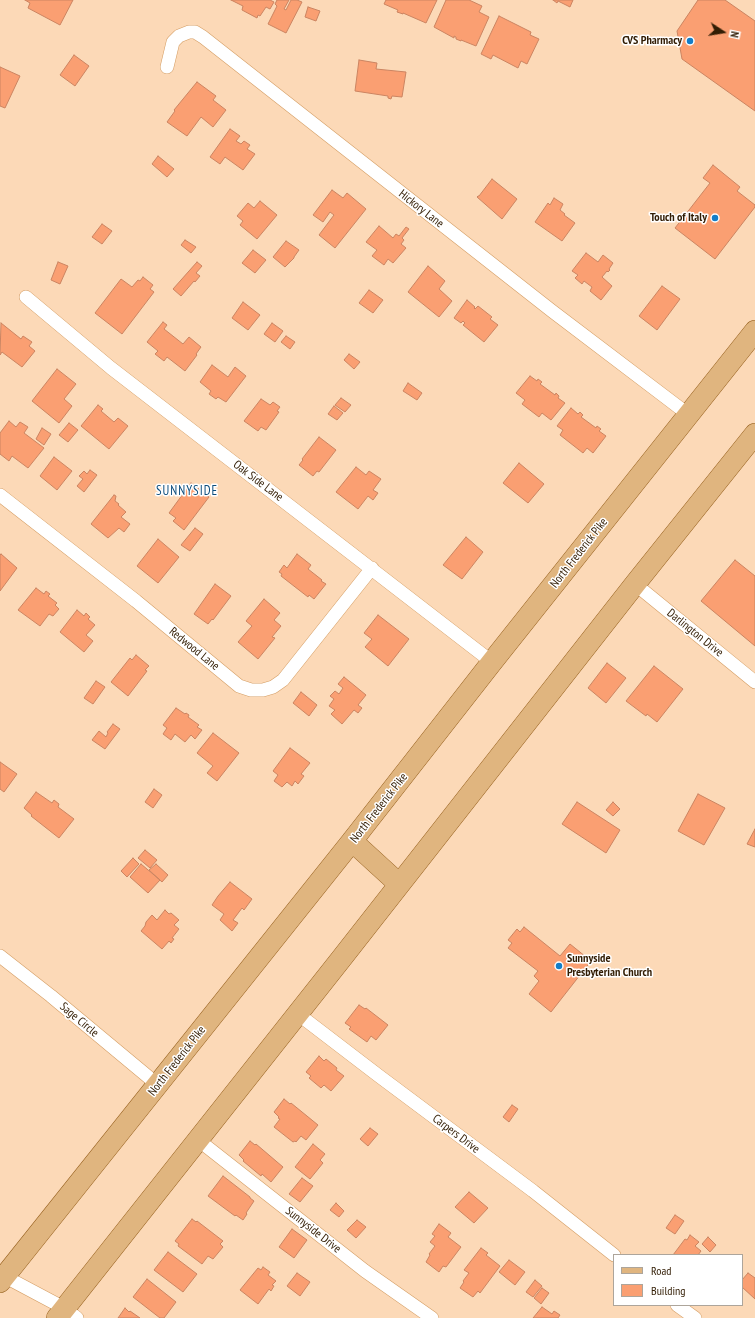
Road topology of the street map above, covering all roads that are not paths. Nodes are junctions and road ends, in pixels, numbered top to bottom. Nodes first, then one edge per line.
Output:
1 (167, 67) dead end
2 (26, 297) dead end
3 (755, 331) edge
4 (689, 415) junction
5 (755, 434) edge
6 (0, 495) edge
7 (372, 568) junction
8 (635, 584) junction
9 (492, 662) junction
10 (755, 682) edge
11 (352, 841) junction
12 (399, 884) junction
13 (0, 956) edge
14 (298, 1014) junction
15 (158, 1085) junction
16 (197, 1139) junction
17 (613, 1254) edge
18 (1, 1278) edge
19 (678, 1306) edge
20 (66, 1315) edge
21 (432, 1318) edge
22 (695, 1318) edge

1 - 4 street, Hickory Lane
2 - 7 street, Oak Side Lane
3 - 4 main road, North Frederick Pike
4 - 9 main road, North Frederick Pike
5 - 8 main road
6 - 7 street, Redwood Lane
7 - 9 street, Oak Side Lane
8 - 10 street, Darlington Drive
8 - 12 main road
9 - 11 main road, North Frederick Pike
11 - 12 main road
11 - 15 main road, North Frederick Pike
12 - 14 main road
13 - 15 street, Sage Circle
14 - 16 main road
14 - 17 street, Carpers Drive
15 - 18 main road, North Frederick Pike
16 - 20 main road
16 - 21 street, Sunnyside Drive
18 - 20 street
19 - 22 street

